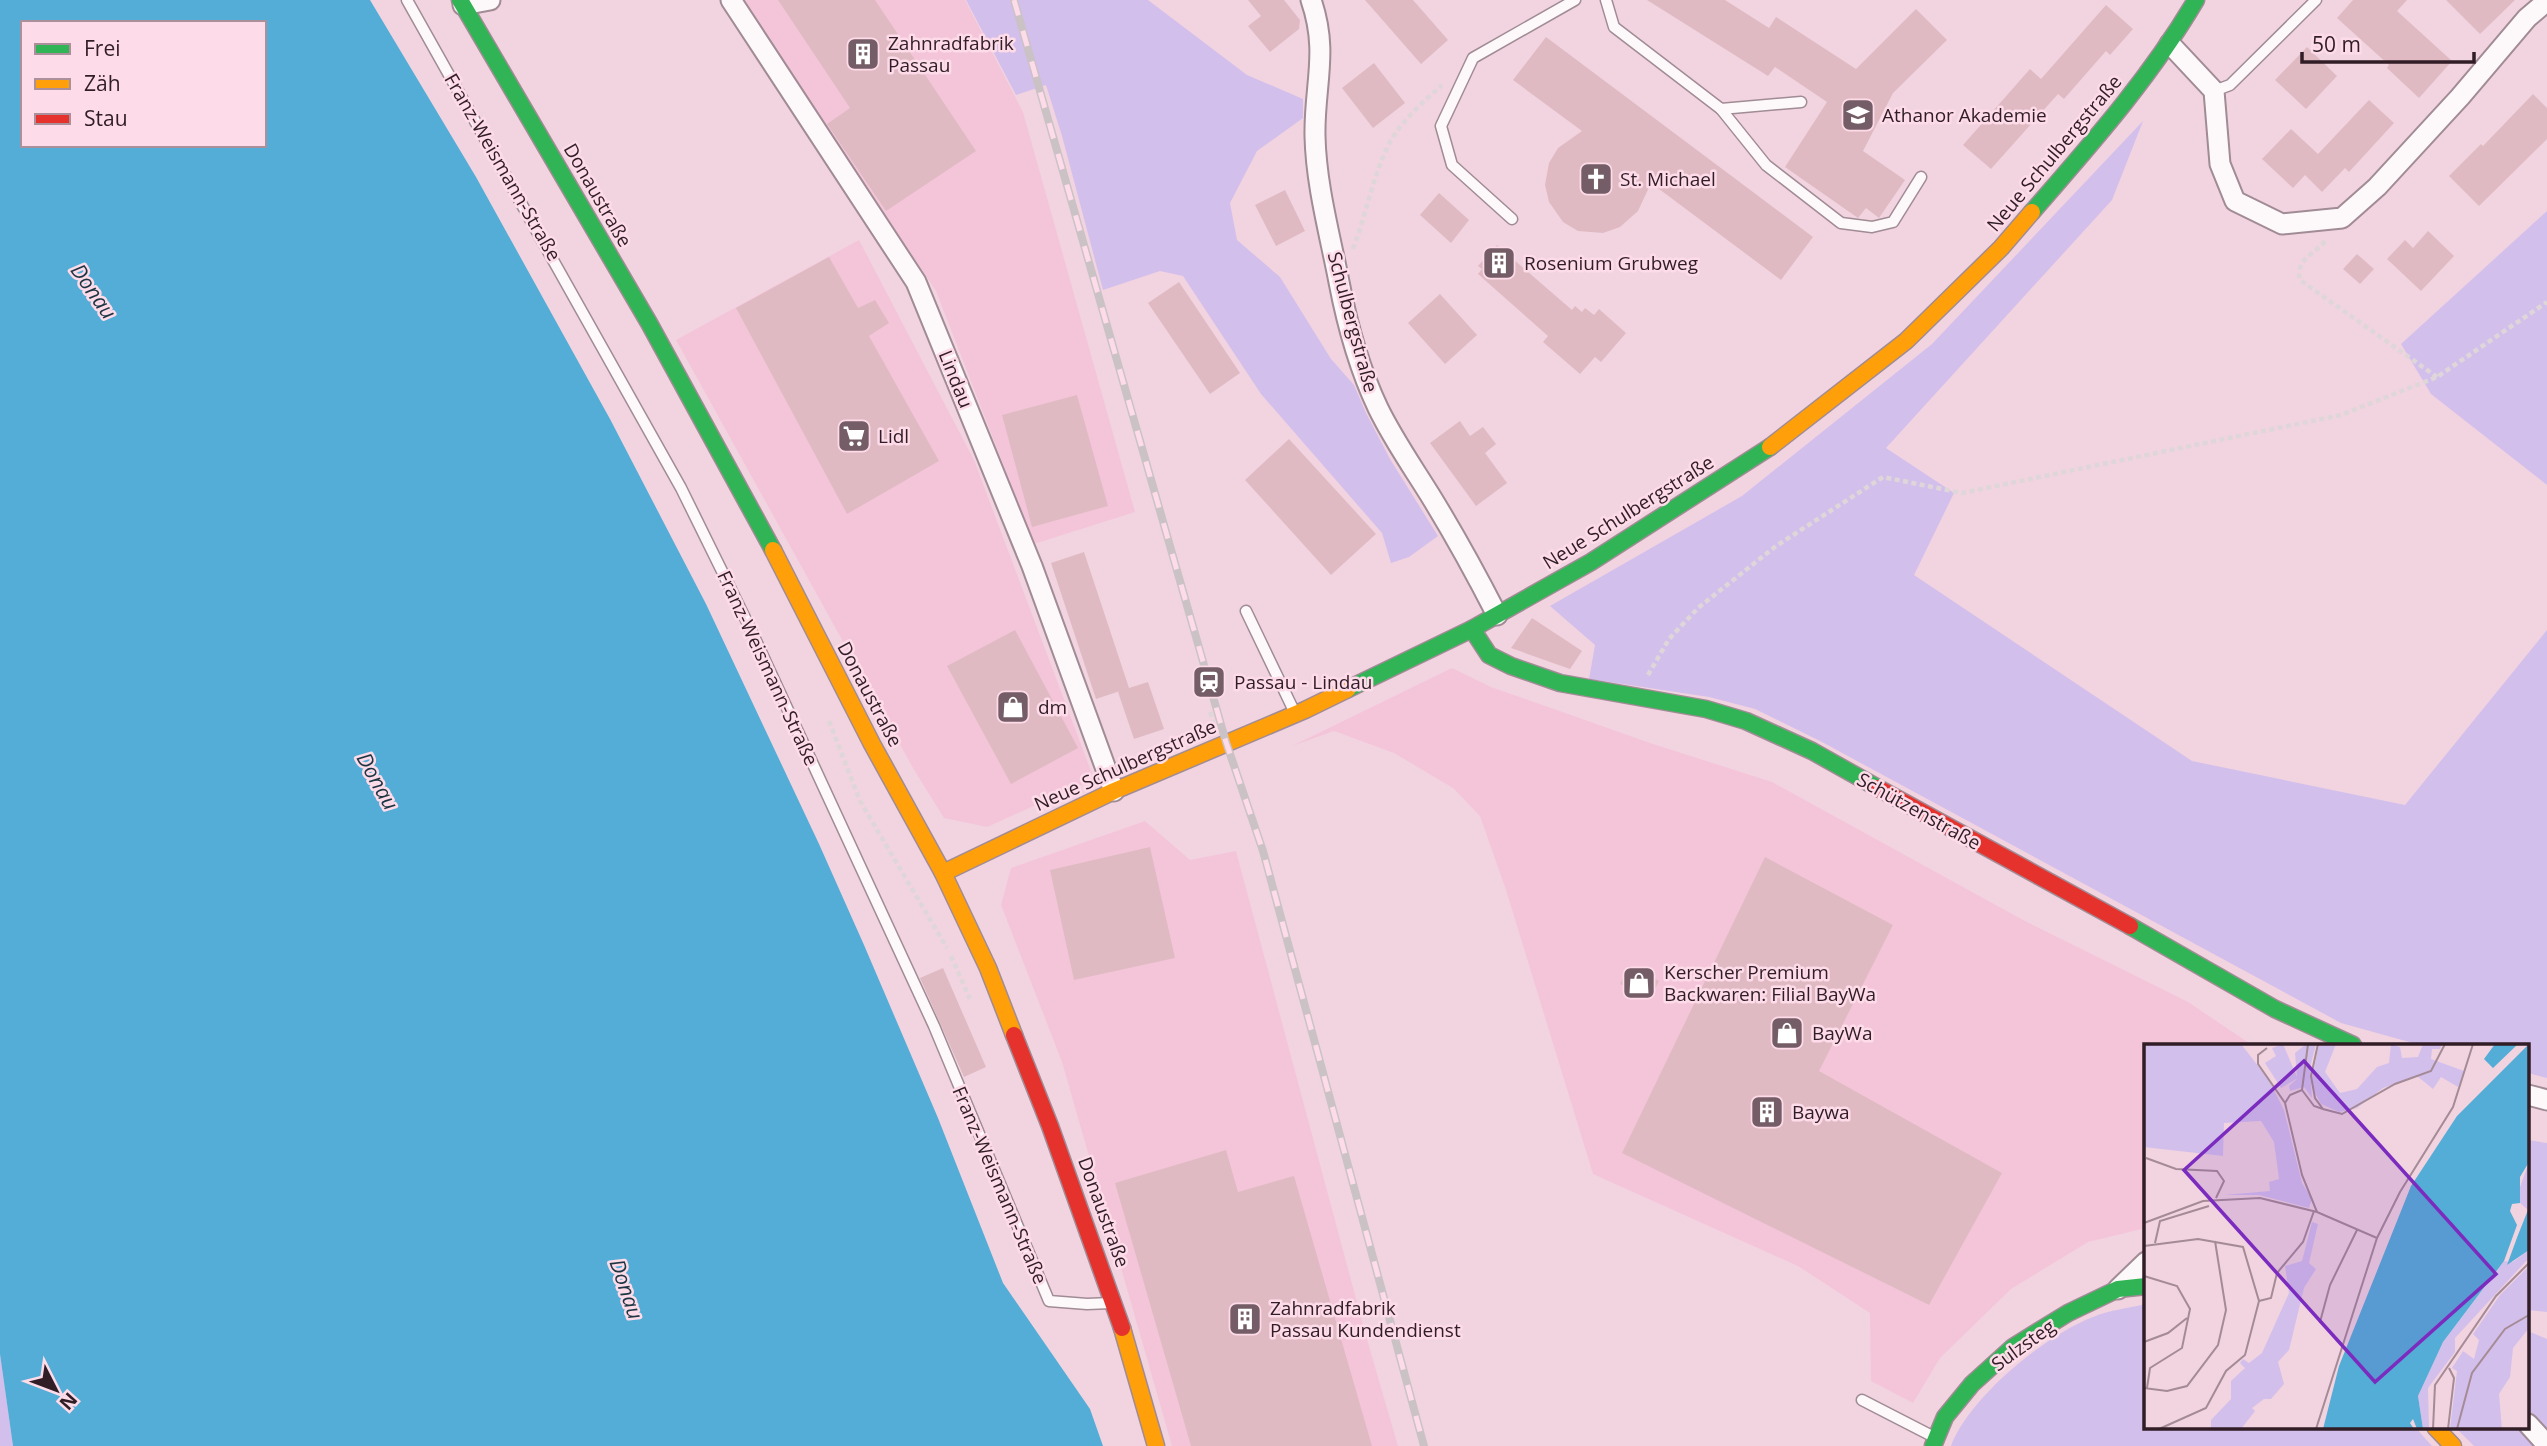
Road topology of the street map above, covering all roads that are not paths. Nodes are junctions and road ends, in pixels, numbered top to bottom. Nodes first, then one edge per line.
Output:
1 (407, 0) edge
2 (490, 0) edge
3 (731, 0) edge
4 (1311, 0) edge
5 (1575, 0) edge
6 (1606, 0) edge
7 (2196, 0) edge
8 (2316, 0) edge
9 (2547, 1) edge
10 (461, 2) edge
11 (2170, 44) junction
12 (2214, 90) junction
13 (1801, 102) dead end
14 (1721, 109) junction
15 (1921, 177) dead end
16 (1513, 219) dead end
17 (1246, 611) dead end
18 (1497, 615) junction
19 (1472, 629) junction
20 (1295, 714) junction
21 (1114, 791) junction
22 (943, 873) junction
23 (2351, 1044) edge
24 (2530, 1096) edge
25 (2547, 1100) edge
26 (2144, 1264) edge
27 (2144, 1286) edge
28 (2118, 1289) junction
29 (1115, 1303) junction
30 (1861, 1401) dead end
31 (2530, 1426) edge
32 (2436, 1428) edge
33 (1935, 1442) edge
34 (1156, 1446) edge
35 (2453, 1446) edge
36 (2547, 1446) edge

1 - 29 lane, Franz-Weismann-Straße
2 - 10 street
3 - 21 street, Lindau
4 - 18 street, Schulbergstraße
5 - 16 lane
6 - 14 lane
7 - 11 street, Neue Schulbergstraße
8 - 12 lane
9 - 12 street
10 - 22 street, Donaustraße
11 - 12 street
11 - 18 street, Neue Schulbergstraße
13 - 14 lane
14 - 15 lane
17 - 20 lane
18 - 19 street, Neue Schulbergstraße
19 - 20 street, Neue Schulbergstraße
19 - 23 street, Schützenstraße
20 - 21 street, Neue Schulbergstraße
21 - 22 street, Neue Schulbergstraße
22 - 29 street, Donaustraße
24 - 25 street
26 - 28 street
27 - 28 street, Sulzsteg
28 - 33 street, Sulzsteg
29 - 34 street, Donaustraße
30 - 33 lane
31 - 36 street
32 - 35 street

